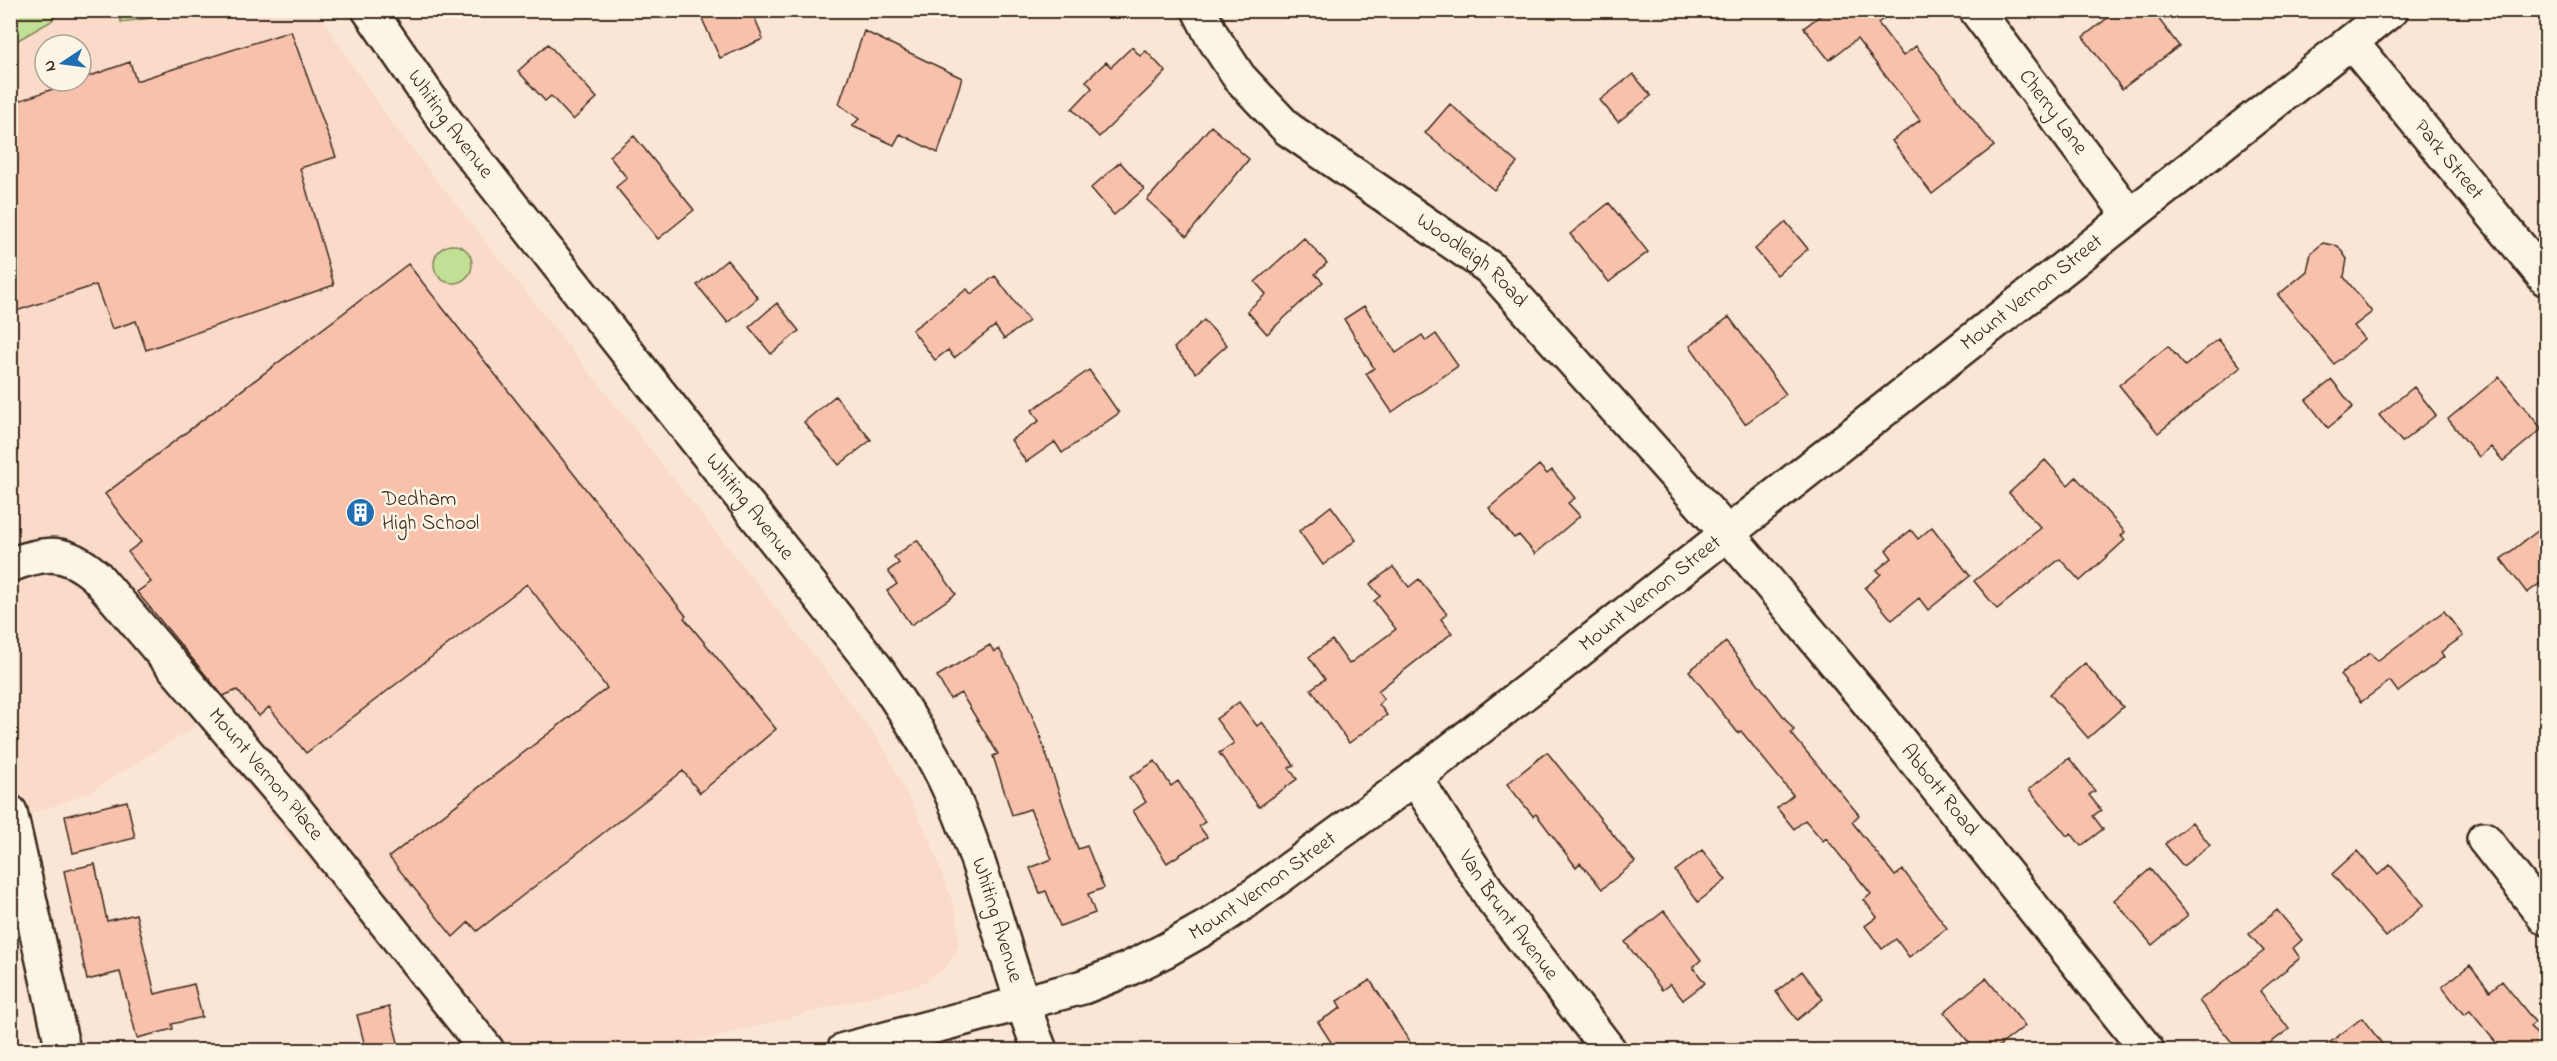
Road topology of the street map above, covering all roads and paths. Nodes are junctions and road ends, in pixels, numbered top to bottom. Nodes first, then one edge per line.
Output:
1 (369, 10) edge
2 (1200, 10) edge
3 (1976, 10) edge
4 (2391, 10) edge
5 (2350, 42) junction
6 (2129, 215) junction
7 (2547, 279) edge
8 (1728, 534) junction
9 (10, 565) edge
10 (1415, 778) junction
11 (10, 812) edge
12 (2484, 839) dead end
13 (2547, 918) edge
14 (1022, 1003) junction
15 (63, 1050) edge
16 (487, 1050) edge
17 (844, 1050) edge
18 (1040, 1050) edge
19 (1609, 1050) edge
20 (2147, 1050) edge

1 - 14 street, Whiting Avenue
2 - 8 street, Woodleigh Road
3 - 6 street, Cherry Lane
4 - 5 street, Mount Vernon Street
5 - 6 street, Mount Vernon Street
5 - 7 street, Park Street
6 - 8 street, Mount Vernon Street
8 - 10 street, Mount Vernon Street
8 - 20 street, Abbott Road
9 - 16 street, Mount Vernon Place
10 - 14 street, Mount Vernon Street
10 - 19 street, Van Brunt Avenue
11 - 15 street
12 - 13 street
14 - 17 street, Mount Vernon Street
14 - 18 street, Whiting Avenue

